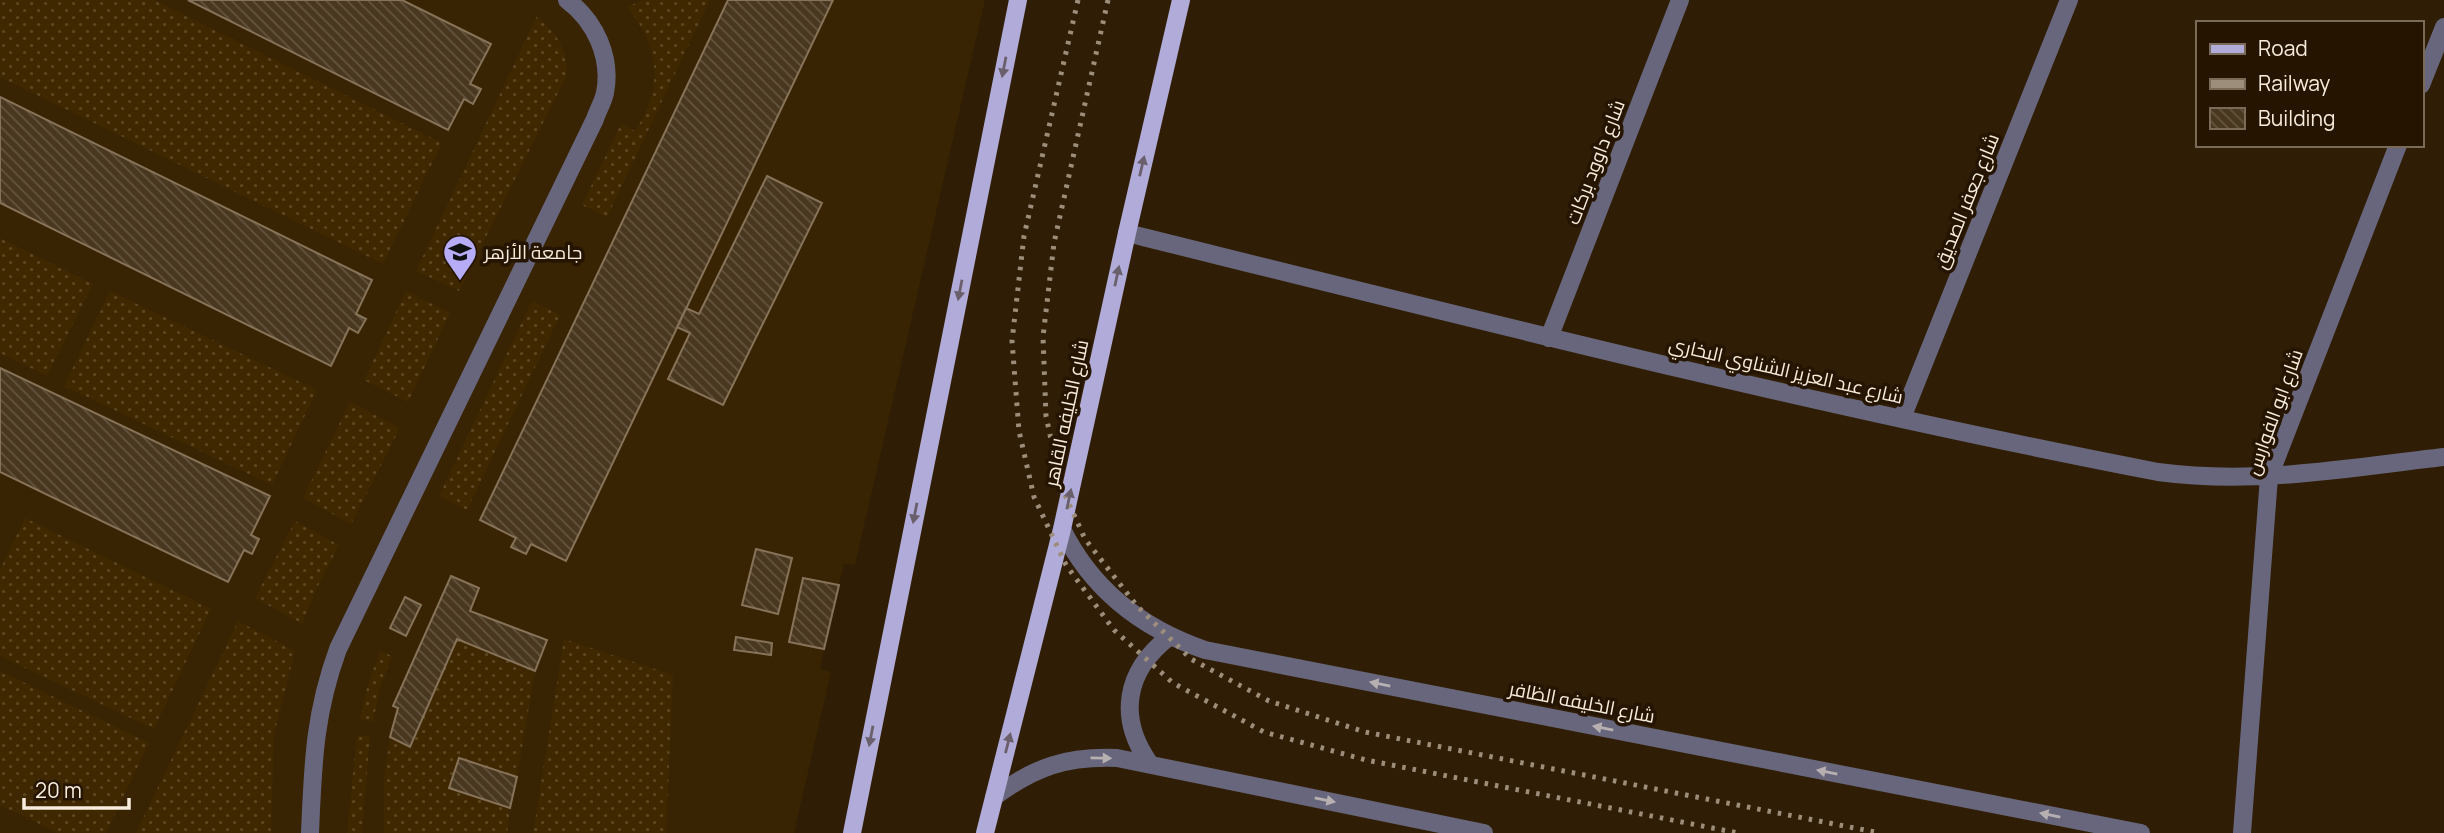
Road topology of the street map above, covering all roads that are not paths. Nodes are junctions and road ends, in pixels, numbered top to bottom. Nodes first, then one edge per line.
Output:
1 (567, 0) edge
2 (1017, 0) edge
3 (1181, 0) edge
4 (1680, 0) edge
5 (2068, 0) edge
6 (2444, 27) edge
7 (2423, 80) edge
8 (2397, 147) edge
9 (1127, 233) junction
10 (1549, 338) junction
11 (1902, 418) junction
12 (2444, 457) edge
13 (2269, 477) junction
14 (1062, 529) junction
15 (1169, 636) junction
16 (1150, 764) junction
17 (994, 797) junction
18 (1441, 829) edge
19 (310, 833) edge
20 (852, 833) edge
21 (985, 833) edge
22 (1485, 833) edge
23 (2141, 833) edge
24 (2242, 833) edge

1 - 19 street
2 -> 20 main road
9 -> 3 main road, شارع الخليفه القاهر
4 - 10 street, شارع داوود بركات
5 - 11 street, شارع جعفر الصديق
6 - 7 street
8 - 13 street, شارع ابو الفوارس
9 - 10 street, شارع عبد العزيز الشناوي البخاري
14 -> 9 main road, شارع الخليفه القاهر
10 - 11 street, شارع عبد العزيز الشناوي البخاري
11 - 13 street, شارع عبد العزيز الشناوي البخاري
12 - 13 street, شارع عبد العزيز الشناوي البخاري
13 - 24 street, شارع ابو الفوارس
14 - 15 street, شارع الخليفه الظافر
17 -> 14 main road, شارع الخليفه القاهر
15 - 16 street
23 -> 15 street, شارع الخليفه الظافر
17 -> 16 street
16 -> 18 street
17 - 21 main road, شارع الخليفه القاهر
18 - 22 street

